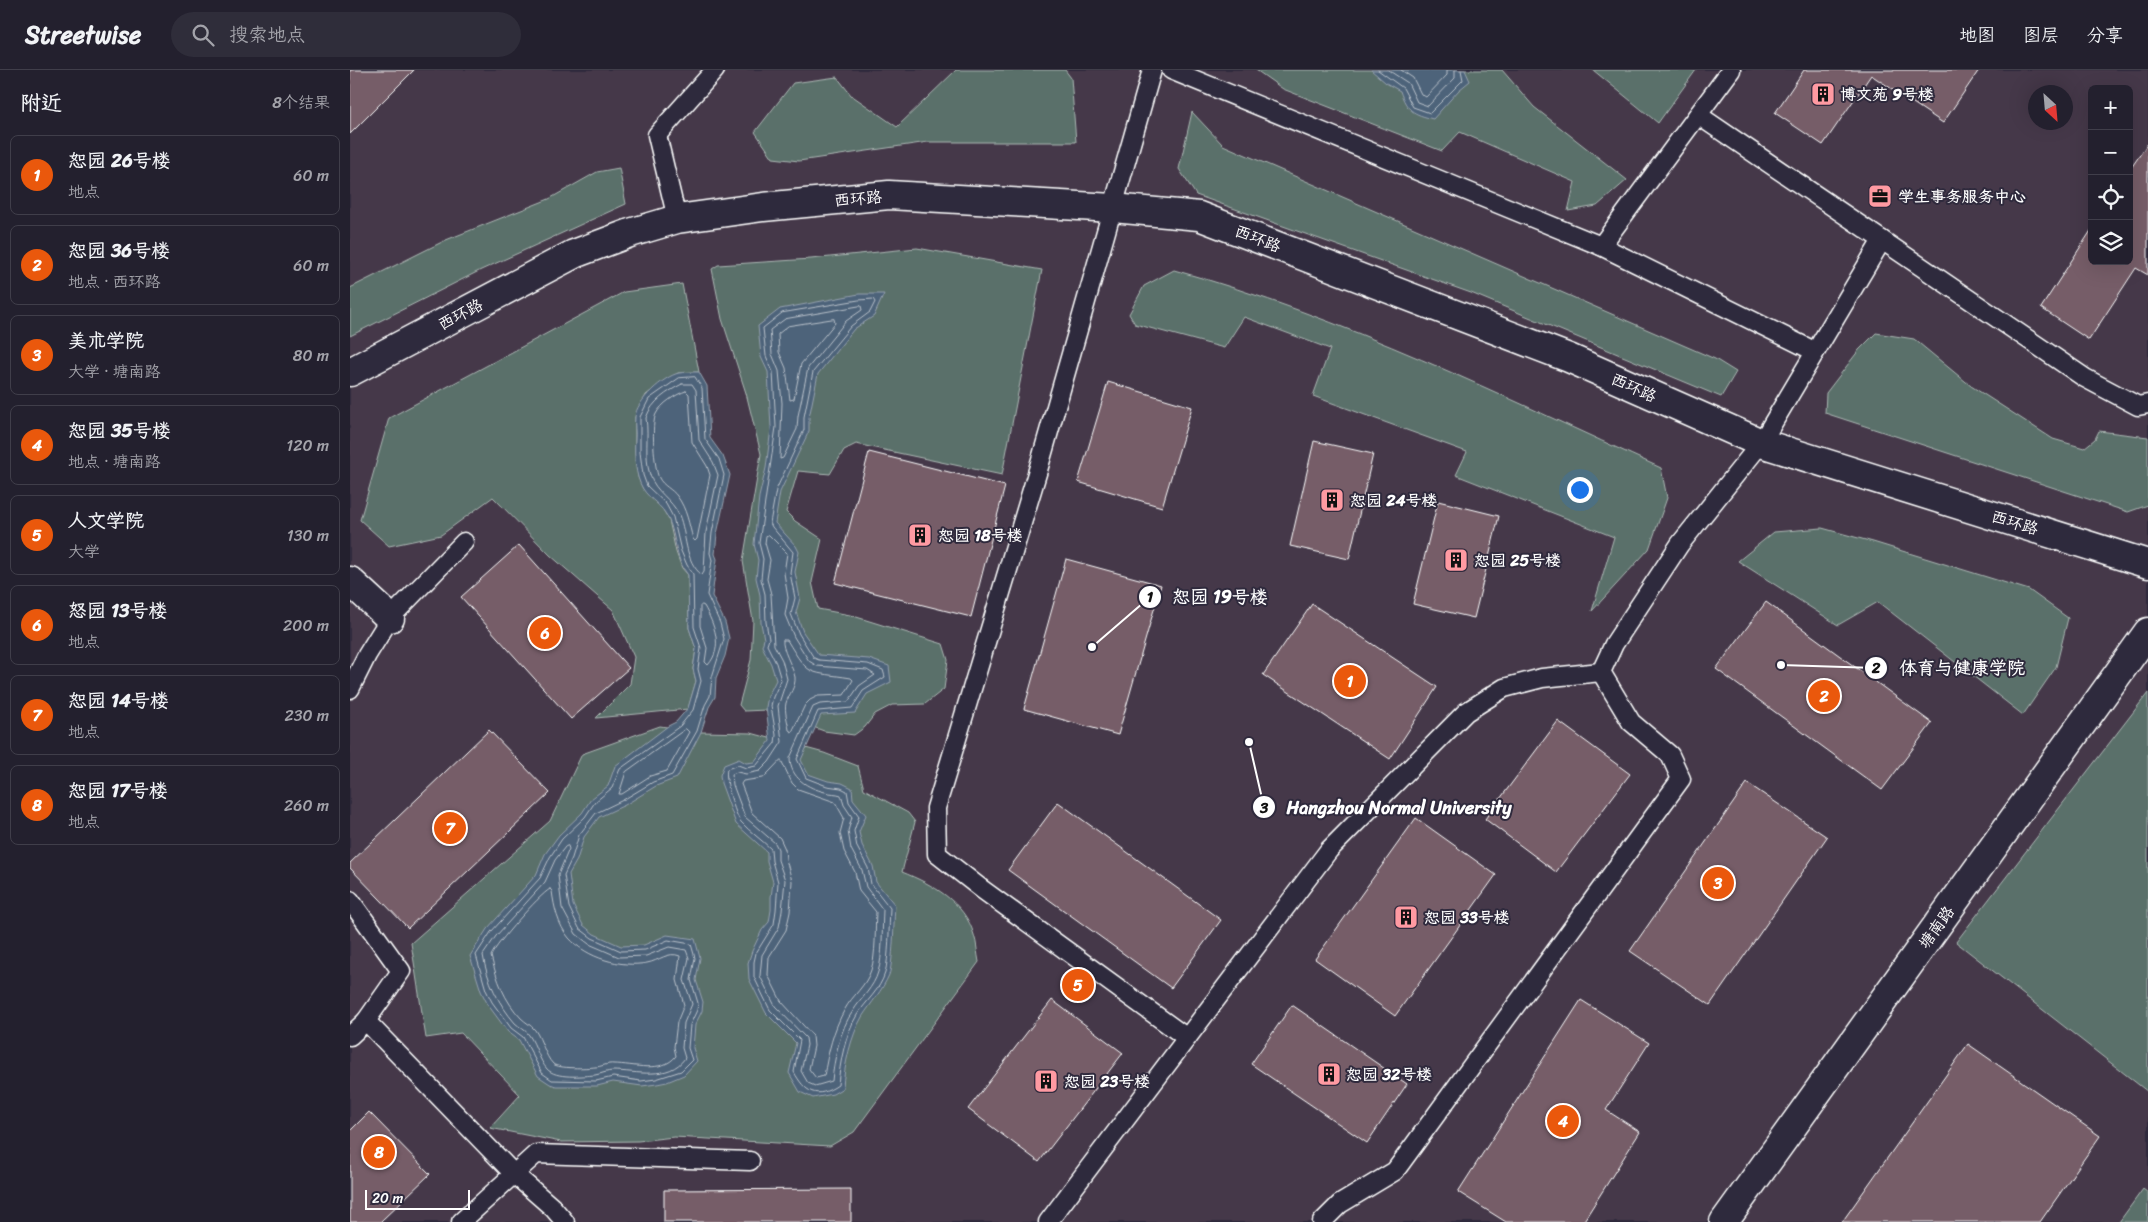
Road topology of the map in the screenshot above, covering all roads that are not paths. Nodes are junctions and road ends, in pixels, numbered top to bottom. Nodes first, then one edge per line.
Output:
1 (715, 70) edge
2 (1152, 70) edge
3 (1171, 70) edge
4 (1731, 70) edge
5 (1698, 115) junction
6 (1113, 208) junction
7 (677, 219) junction
8 (1882, 240) junction
9 (1601, 246) junction
10 (1814, 351) junction
11 (350, 372) edge
12 (2148, 404) edge
13 (1761, 443) junction
14 (464, 542) dead end
15 (2148, 564) edge
16 (350, 581) edge
17 (390, 618) junction
18 (2148, 632) edge
19 (1601, 672) junction
20 (350, 689) edge
21 (350, 900) edge
22 (366, 1021) junction
23 (350, 1036) edge
24 (1187, 1038) junction
25 (750, 1161) dead end
26 (514, 1173) junction
27 (461, 1222) edge
28 (565, 1222) edge
29 (1048, 1222) edge
30 (1322, 1222) edge
31 (1724, 1222) edge

1 - 7 lane
2 - 6 lane
3 - 9 lane
4 - 5 lane
5 - 8 lane
5 - 9 lane
6 - 7 street, 西环路
6 - 13 street, 西环路
6 - 24 lane
7 - 11 street, 西环路
8 - 10 lane
8 - 12 lane
9 - 10 lane
10 - 13 lane
13 - 15 street, 西环路
13 - 19 lane
14 - 17 lane
16 - 17 street
17 - 20 lane
18 - 31 street, 塘南路
19 - 24 lane
19 - 30 lane
21 - 22 lane
22 - 23 lane
22 - 26 lane
24 - 29 lane
25 - 26 lane
26 - 27 lane
26 - 28 lane

